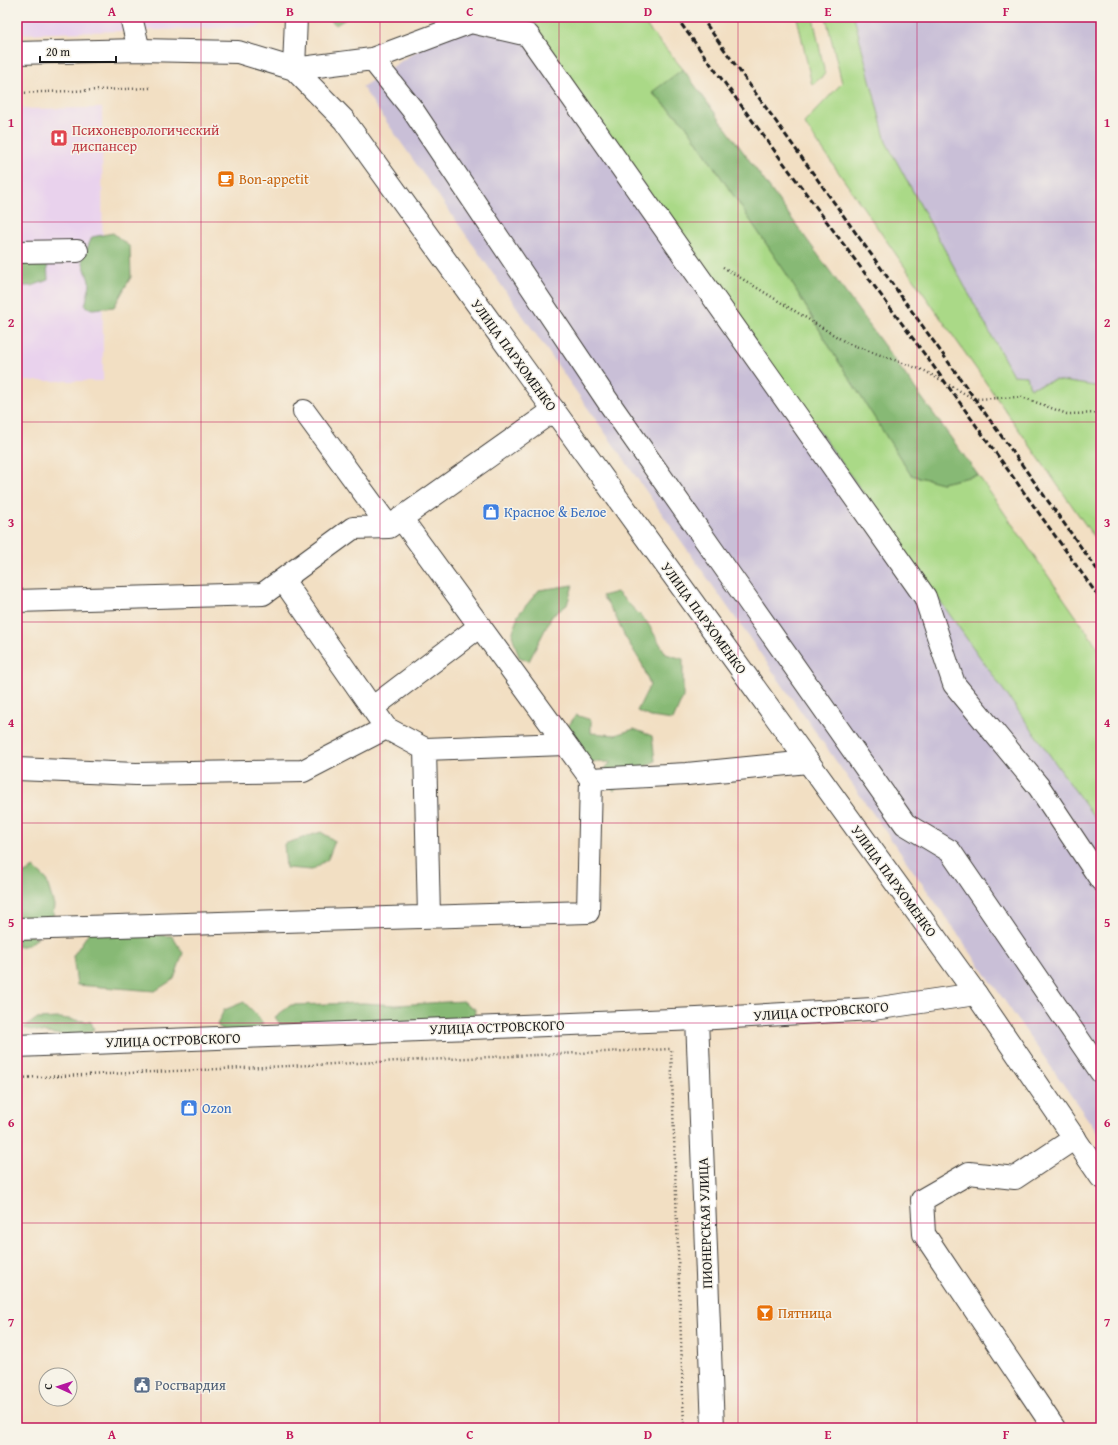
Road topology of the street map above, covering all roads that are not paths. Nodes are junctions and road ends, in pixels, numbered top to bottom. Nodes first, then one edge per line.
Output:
1 (131, 17) edge
2 (296, 17) edge
3 (139, 50) junction
4 (17, 54) edge
5 (372, 59) junction
6 (294, 70) junction
7 (77, 251) dead end
8 (17, 252) edge
9 (554, 410) junction
10 (304, 411) dead end
11 (395, 523) junction
12 (283, 580) junction
13 (17, 601) edge
14 (480, 626) junction
15 (372, 708) junction
16 (386, 728) junction
17 (565, 744) junction
18 (425, 749) junction
19 (808, 762) junction
20 (17, 769) edge
21 (591, 779) junction
22 (1101, 880) edge
23 (429, 916) junction
24 (17, 929) edge
25 (976, 994) junction
26 (697, 1019) junction
27 (17, 1046) edge
28 (1101, 1072) edge
29 (1074, 1138) junction
30 (1101, 1177) edge
31 (713, 1428) edge
32 (1054, 1428) edge

1 - 3 main road
2 - 6 main road
3 - 4 main road
3 - 6 main road
5 - 6 main road
5 - 22 main road
5 - 28 main road
6 - 9 main road, УЛИЦА ПАРХОМЕНКО
7 - 8 main road
9 - 11 main road
9 - 19 main road, УЛИЦА ПАРХОМЕНКО
10 - 11 main road
11 - 12 main road
11 - 14 main road
12 - 13 main road
12 - 15 main road
14 - 15 main road
14 - 17 main road
15 - 16 main road
16 - 18 main road
16 - 20 main road
17 - 18 main road
17 - 21 main road
18 - 23 main road
19 - 21 main road
19 - 25 main road, УЛИЦА ПАРХОМЕНКО
21 - 23 main road
23 - 24 main road
25 - 26 main road, УЛИЦА ОСТРОВСКОГО
25 - 29 main road, УЛИЦА ПАРХОМЕНКО
26 - 27 main road, УЛИЦА ОСТРОВСКОГО
26 - 31 main road, ПИОНЕРСКАЯ УЛИЦА
29 - 30 main road, УЛИЦА ПАРХОМЕНКО
29 - 32 main road

